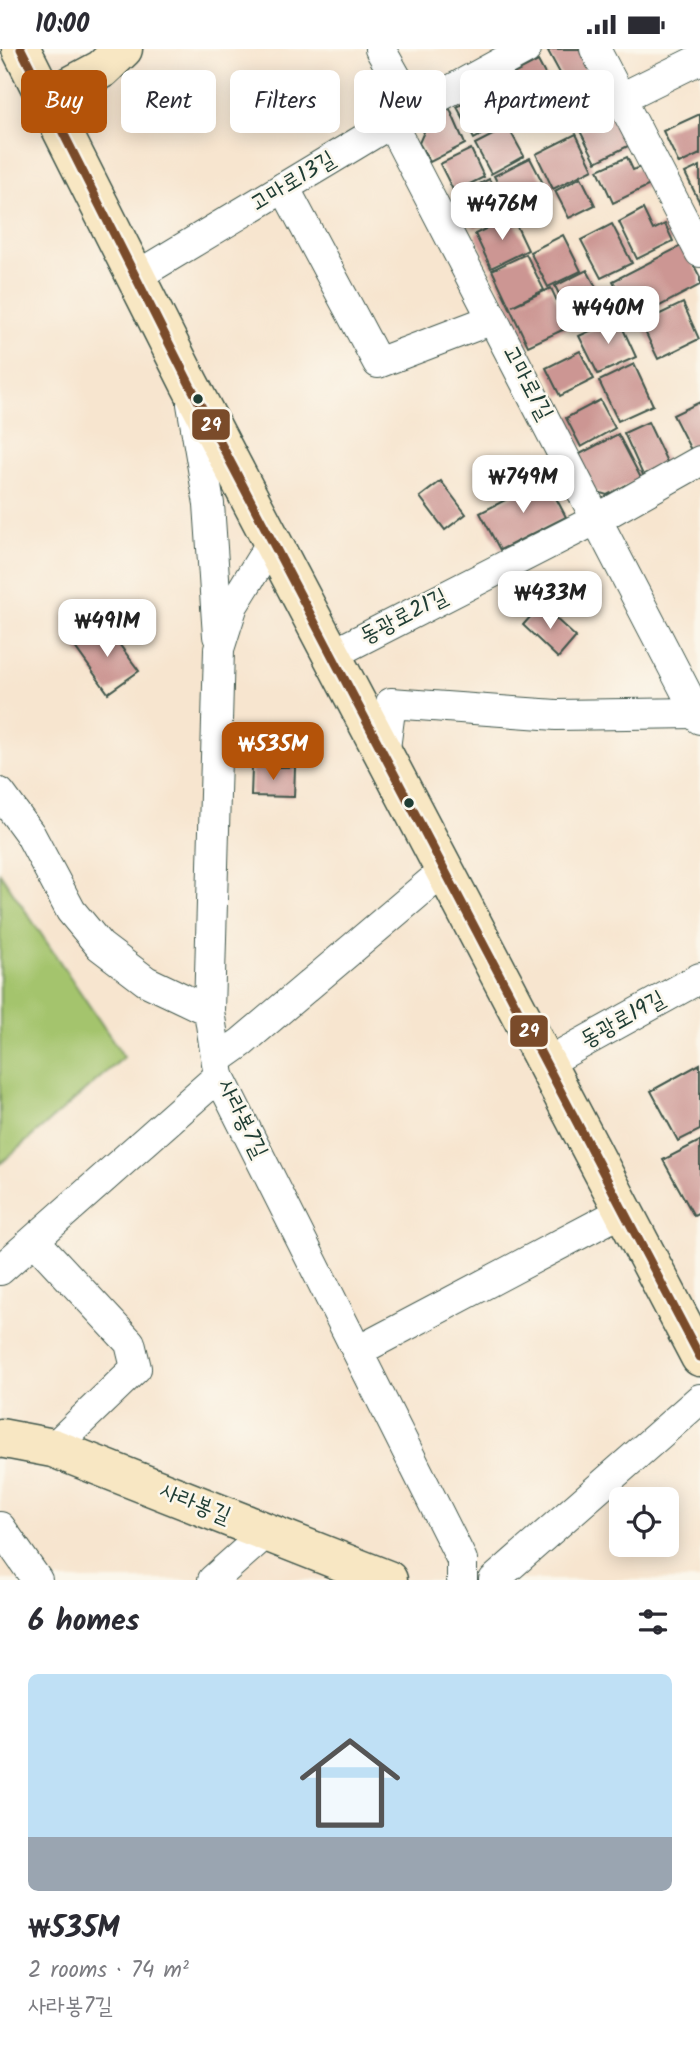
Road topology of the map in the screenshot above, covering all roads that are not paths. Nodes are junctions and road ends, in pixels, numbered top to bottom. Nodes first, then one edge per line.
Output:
1 (21, 49) edge
2 (123, 49) edge
3 (380, 49) edge
4 (526, 49) edge
5 (595, 49) edge
6 (700, 59) edge
7 (32, 70) edge
8 (100, 70) edge
9 (387, 70) edge
10 (446, 92) edge
11 (621, 99) junction
12 (63, 133) edge
13 (374, 133) edge
14 (410, 133) edge
15 (284, 187) junction
16 (700, 252) edge
17 (135, 277) junction
18 (493, 319) junction
19 (189, 383) junction
20 (700, 461) edge
21 (597, 519) junction
22 (272, 541) junction
23 (219, 649) junction
24 (331, 655) junction
25 (698, 716) edge
26 (384, 756) junction
27 (0, 793) edge
28 (445, 870) junction
29 (700, 978) edge
30 (209, 1011) junction
31 (546, 1063) junction
32 (219, 1067) junction
33 (623, 1211) junction
34 (35, 1241) junction
35 (0, 1270) edge
36 (358, 1351) junction
37 (700, 1357) edge
38 (700, 1399) edge
39 (0, 1438) edge
40 (53, 1448) junction
41 (0, 1527) edge
42 (267, 1532) junction
43 (37, 1580) edge
44 (213, 1580) edge
45 (388, 1580) edge
46 (462, 1580) edge
47 (494, 1580) edge

1 - 7 main road
2 - 8 main road
3 - 9 street, 고마로1길
4 - 10 street, 고마로13길
5 - 11 street
6 - 11 street
11 - 16 street
12 - 17 main road
13 - 15 street, 고마로13길
14 - 18 street, 고마로1길
15 - 17 street, 고마로13길
15 - 18 street
17 - 19 main road
18 - 21 street, 고마로1길
19 - 22 main road
19 - 23 street
20 - 21 street, 동광로21길
21 - 24 street, 동광로21길
21 - 25 street, 고마로1길
22 - 23 street, 사라봉7길
22 - 24 main road
23 - 30 street, 사라봉7길
24 - 26 main road
25 - 26 street
26 - 28 main road
27 - 30 street
28 - 31 main road
28 - 32 street
29 - 31 street, 동광로19길
30 - 32 street, 사라봉7길
31 - 33 main road
32 - 34 street
32 - 36 street, 사라봉7길
33 - 36 street
33 - 37 main road
34 - 35 street
34 - 40 street
36 - 46 street, 사라봉7길
38 - 47 street
39 - 40 main road, 사라봉길
40 - 42 main road, 사라봉길
41 - 43 street
42 - 44 street
42 - 45 main road, 사라봉길

